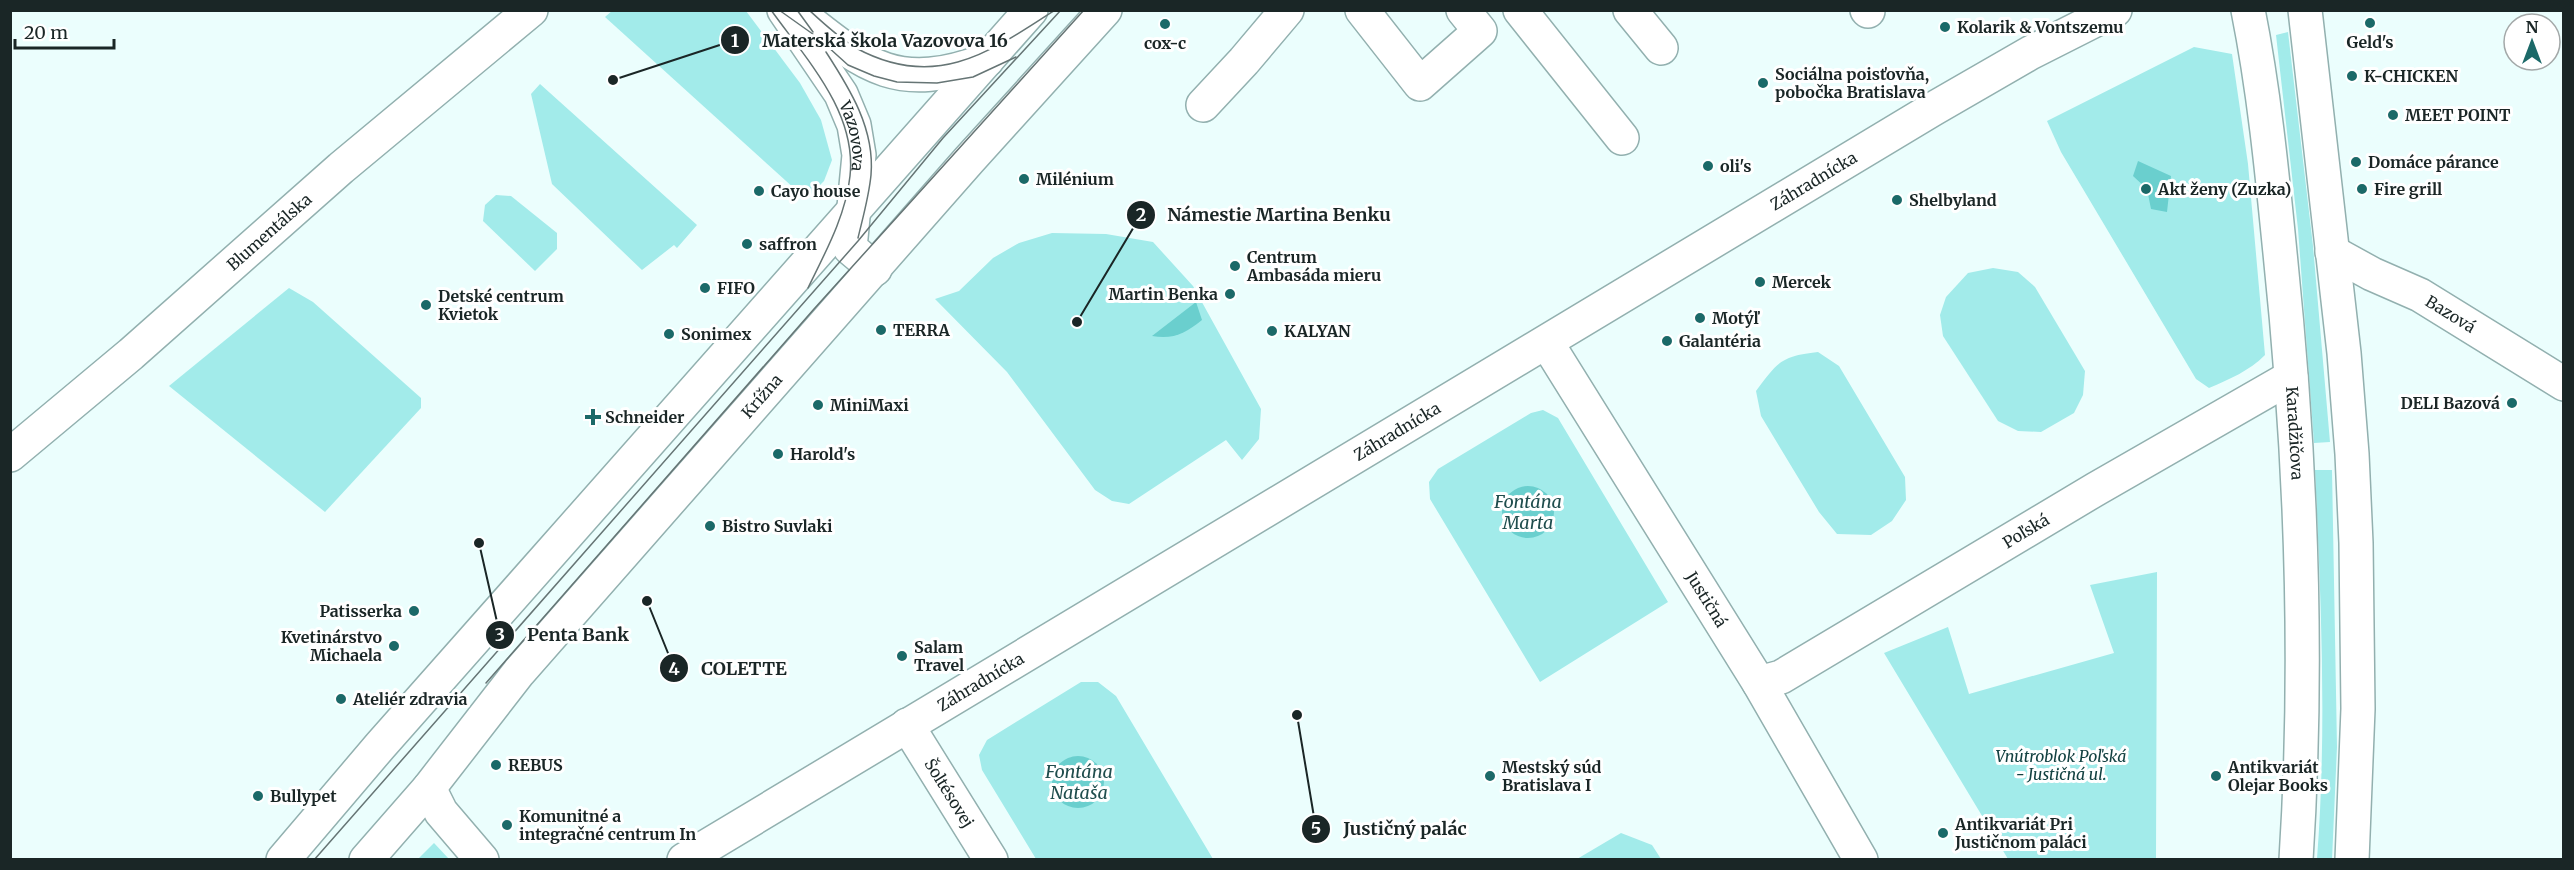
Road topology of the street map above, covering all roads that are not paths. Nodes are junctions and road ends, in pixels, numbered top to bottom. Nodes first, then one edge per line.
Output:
1 (531, 10) edge
2 (784, 10) edge
3 (795, 10) edge
4 (1031, 10) edge
5 (1105, 10) edge
6 (1287, 10) edge
7 (1362, 10) edge
8 (1463, 10) edge
9 (1520, 10) edge
10 (1630, 10) edge
11 (2115, 10) edge
12 (2248, 10) edge
13 (2305, 10) edge
14 (1661, 48) dead end
15 (989, 59) junction
16 (1203, 105) dead end
17 (1622, 138) dead end
18 (852, 215) junction
19 (2332, 252) junction
20 (875, 269) junction
21 (1547, 343) junction
22 (2291, 377) junction
23 (2564, 384) edge
24 (10, 454) edge
25 (1759, 683) junction
26 (907, 725) junction
27 (429, 788) junction
28 (283, 860) edge
29 (366, 860) edge
30 (482, 860) edge
31 (684, 860) edge
32 (991, 860) edge
33 (1861, 860) edge
34 (2295, 860) edge
35 (2352, 860) edge

1 - 24 street, Blumentálska
2 - 18 street, Vazovova
3 - 15 street
4 - 15 street
5 - 20 street, Krížna
6 - 16 street
7 - 8 street
9 - 17 street
10 - 14 street
11 - 21 street, Záhradnícka
12 - 22 street, Karadžičova
13 - 19 street
15 - 18 street
18 - 20 street, Vazovova
18 - 28 street
19 - 23 street, Bazová
19 - 35 street
20 - 27 street, Krížna
21 - 25 street, Justičná
21 - 26 street, Záhradnícka
22 - 25 street, Poľská
22 - 34 street, Karadžičova
25 - 33 street, Justičná
26 - 31 street, Záhradnícka
26 - 32 street, Šoltésovej
27 - 29 street, Krížna
27 - 30 street

